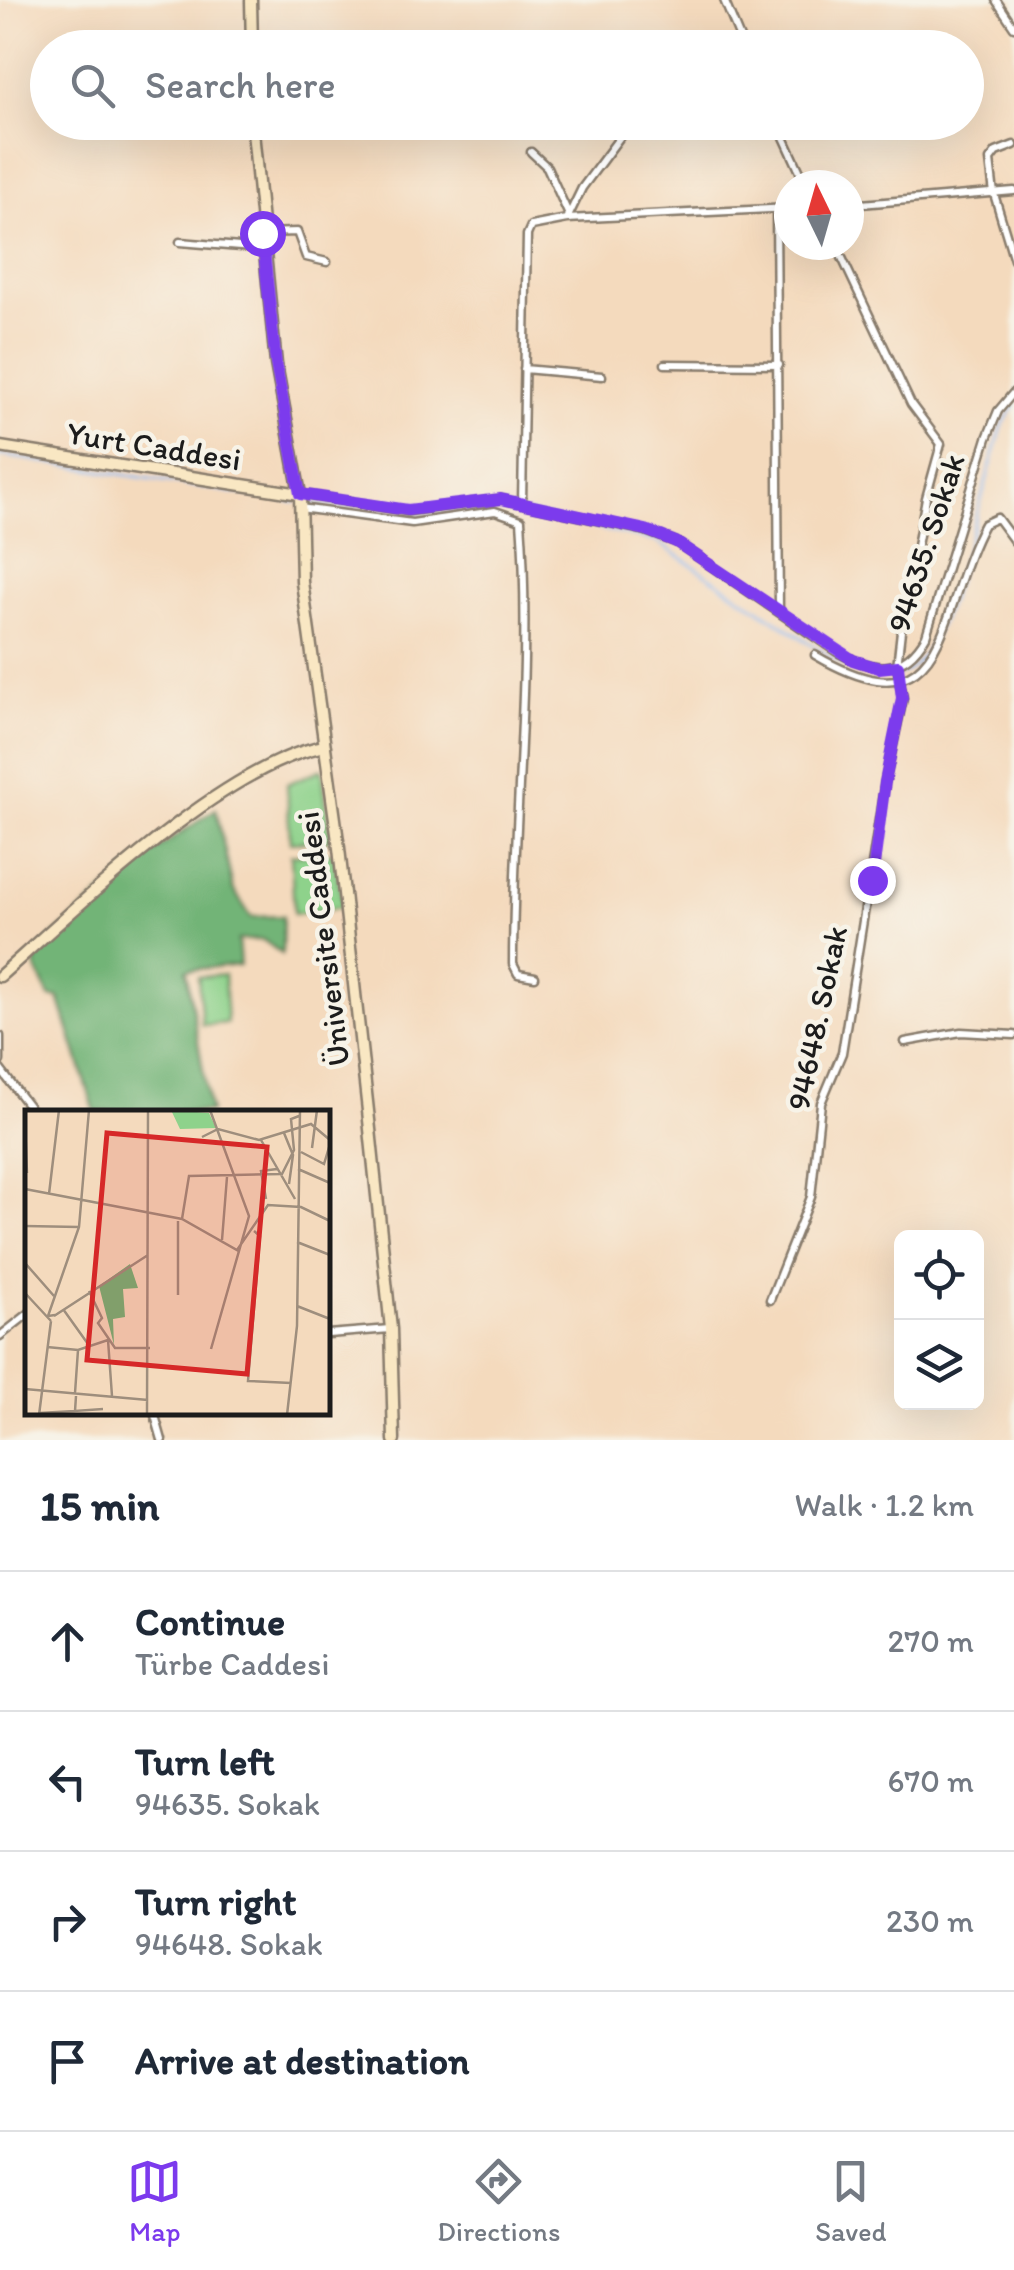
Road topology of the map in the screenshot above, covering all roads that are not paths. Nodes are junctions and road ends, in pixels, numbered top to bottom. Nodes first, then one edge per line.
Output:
1 (252, 0) edge
2 (724, 0) edge
3 (996, 0) edge
4 (1014, 27) edge
5 (252, 30) edge
6 (736, 30) edge
7 (254, 140) edge
8 (618, 140) edge
9 (785, 140) edge
10 (1014, 145) edge
11 (531, 152) dead end
12 (799, 170) edge
13 (1014, 192) edge
14 (994, 194) junction
15 (864, 205) edge
16 (774, 209) edge
17 (567, 217) junction
18 (262, 233) junction
19 (180, 242) dead end
20 (264, 249) junction
21 (777, 260) edge
22 (843, 260) edge
23 (1014, 260) edge
24 (327, 262) dead end
25 (665, 364) dead end
26 (779, 365) junction
27 (524, 369) junction
28 (602, 376) dead end
29 (1014, 392) edge
30 (0, 447) edge
31 (300, 494) junction
32 (522, 502) junction
33 (299, 508) junction
34 (1014, 541) edge
35 (779, 613) junction
36 (815, 655) dead end
37 (898, 666) junction
38 (902, 682) junction
39 (325, 746) junction
40 (0, 976) edge
41 (534, 977) dead end
42 (1014, 1035) edge
43 (0, 1036) edge
44 (905, 1042) dead end
45 (0, 1065) edge
46 (32, 1110) edge
47 (770, 1300) dead end
48 (25, 1316) edge
49 (391, 1329) junction
50 (330, 1334) edge
51 (0, 1336) edge
52 (155, 1415) edge
53 (162, 1440) edge
54 (394, 1440) edge

1 - 5 street
2 - 6 street
3 - 4 street
7 - 18 street, Üniversite Caddesi
8 - 17 street
9 - 12 street
10 - 14 street
11 - 17 street
13 - 14 street
14 - 15 street
14 - 23 street
16 - 17 street
17 - 27 street
18 - 20 street, Üniversite Caddesi
18 - 24 street
19 - 20 street
20 - 31 street, Üniversite Caddesi
21 - 26 street
22 - 37 street
25 - 26 street
26 - 35 street
27 - 28 street
27 - 32 street
29 - 37 street, 94635. Sokak
30 - 31 street, Yurt Caddesi
31 - 32 street, 94635. Sokak
31 - 33 street, Üniversite Caddesi
32 - 35 street, 94635. Sokak
33 - 39 street, Üniversite Caddesi
33 - 41 street
34 - 38 street
35 - 37 street, 94635. Sokak
36 - 38 street
37 - 38 street
38 - 47 street, 94648. Sokak
39 - 40 street
39 - 49 street, Üniversite Caddesi
42 - 44 street
43 - 45 street
45 - 46 street
48 - 51 street
49 - 50 street
49 - 54 street, Üniversite Caddesi
52 - 53 street

